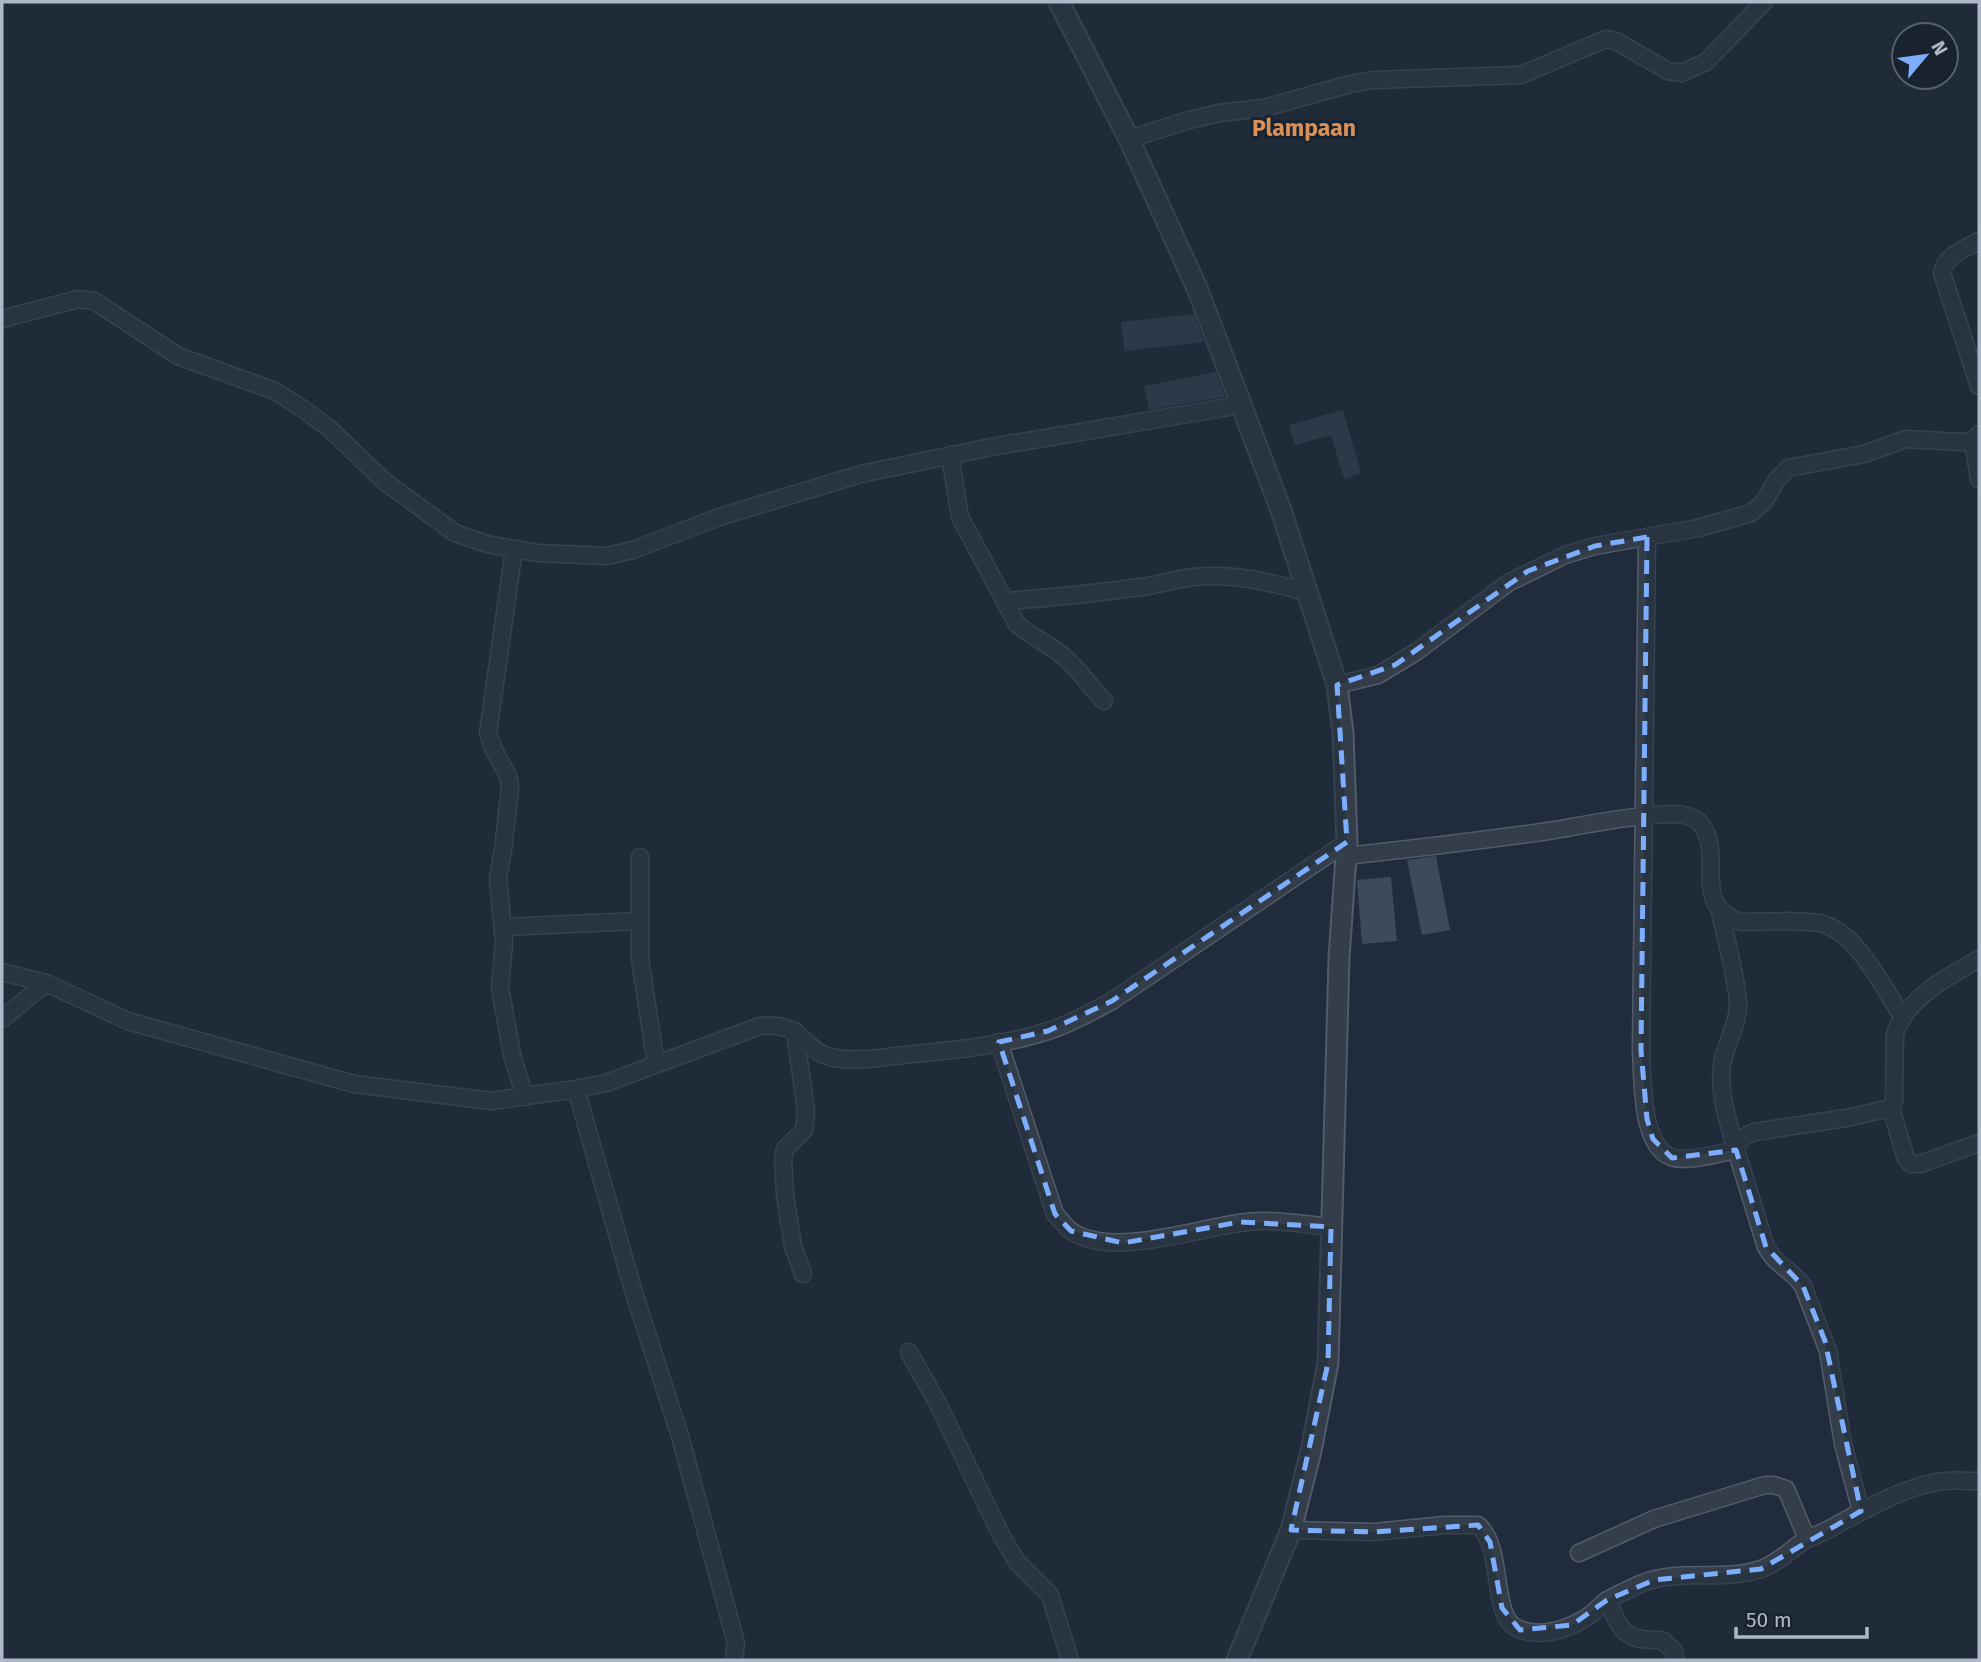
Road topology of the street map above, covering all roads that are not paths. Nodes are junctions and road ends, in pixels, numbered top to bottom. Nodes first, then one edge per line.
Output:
1 (1059, 2) edge
2 (1764, 2) edge
3 (1129, 139) junction
4 (1979, 241) edge
5 (2, 319) edge
6 (1979, 386) edge
7 (1241, 405) junction
8 (1976, 438) edge
9 (950, 455) junction
10 (1979, 479) edge
11 (1647, 537) junction
12 (514, 549) junction
13 (1306, 592) junction
14 (1006, 601) junction
15 (1337, 685) junction
16 (1104, 701) dead end
17 (1644, 816) junction
18 (1346, 849) junction
19 (640, 858) dead end
20 (1720, 912) junction
21 (640, 921) junction
22 (503, 927) junction
23 (1979, 959) edge
24 (2, 972) edge
25 (46, 984) junction
26 (1902, 1017) junction
27 (2, 1019) edge
28 (796, 1031) junction
29 (999, 1042) junction
30 (656, 1064) junction
31 (576, 1090) junction
32 (525, 1097) junction
33 (1891, 1108) junction
34 (1979, 1143) edge
35 (1736, 1150) junction
36 (1331, 1227) junction
37 (803, 1274) dead end
38 (909, 1352) dead end
39 (1979, 1481) edge
40 (1861, 1511) junction
41 (1291, 1530) junction
42 (1807, 1539) junction
43 (1579, 1553) dead end
44 (1607, 1600) junction
45 (734, 1660) edge
46 (1070, 1660) edge
47 (1237, 1660) edge
48 (1675, 1660) edge

1 - 3 street
2 - 3 street
3 - 7 street
4 - 6 street
5 - 12 street
7 - 9 street
7 - 13 street
8 - 10 street
8 - 11 street
9 - 12 street
9 - 14 street
11 - 15 street
11 - 17 street
12 - 22 street
13 - 14 street
13 - 15 street
14 - 16 street
15 - 18 street
17 - 18 street
17 - 20 street
17 - 35 street
18 - 29 street
18 - 36 street
19 - 21 street
20 - 26 street
20 - 35 street
21 - 22 street
21 - 30 street
22 - 32 street
23 - 26 street
24 - 25 street
25 - 27 street
25 - 32 street
26 - 33 street
28 - 29 street
28 - 30 street
28 - 37 street
29 - 36 street
30 - 31 street
31 - 32 street
31 - 45 street
33 - 34 street
33 - 35 street
35 - 40 street
36 - 41 street
38 - 46 street
39 - 40 street
40 - 42 street
41 - 44 street
41 - 47 street
42 - 43 street
42 - 44 street
44 - 48 street

